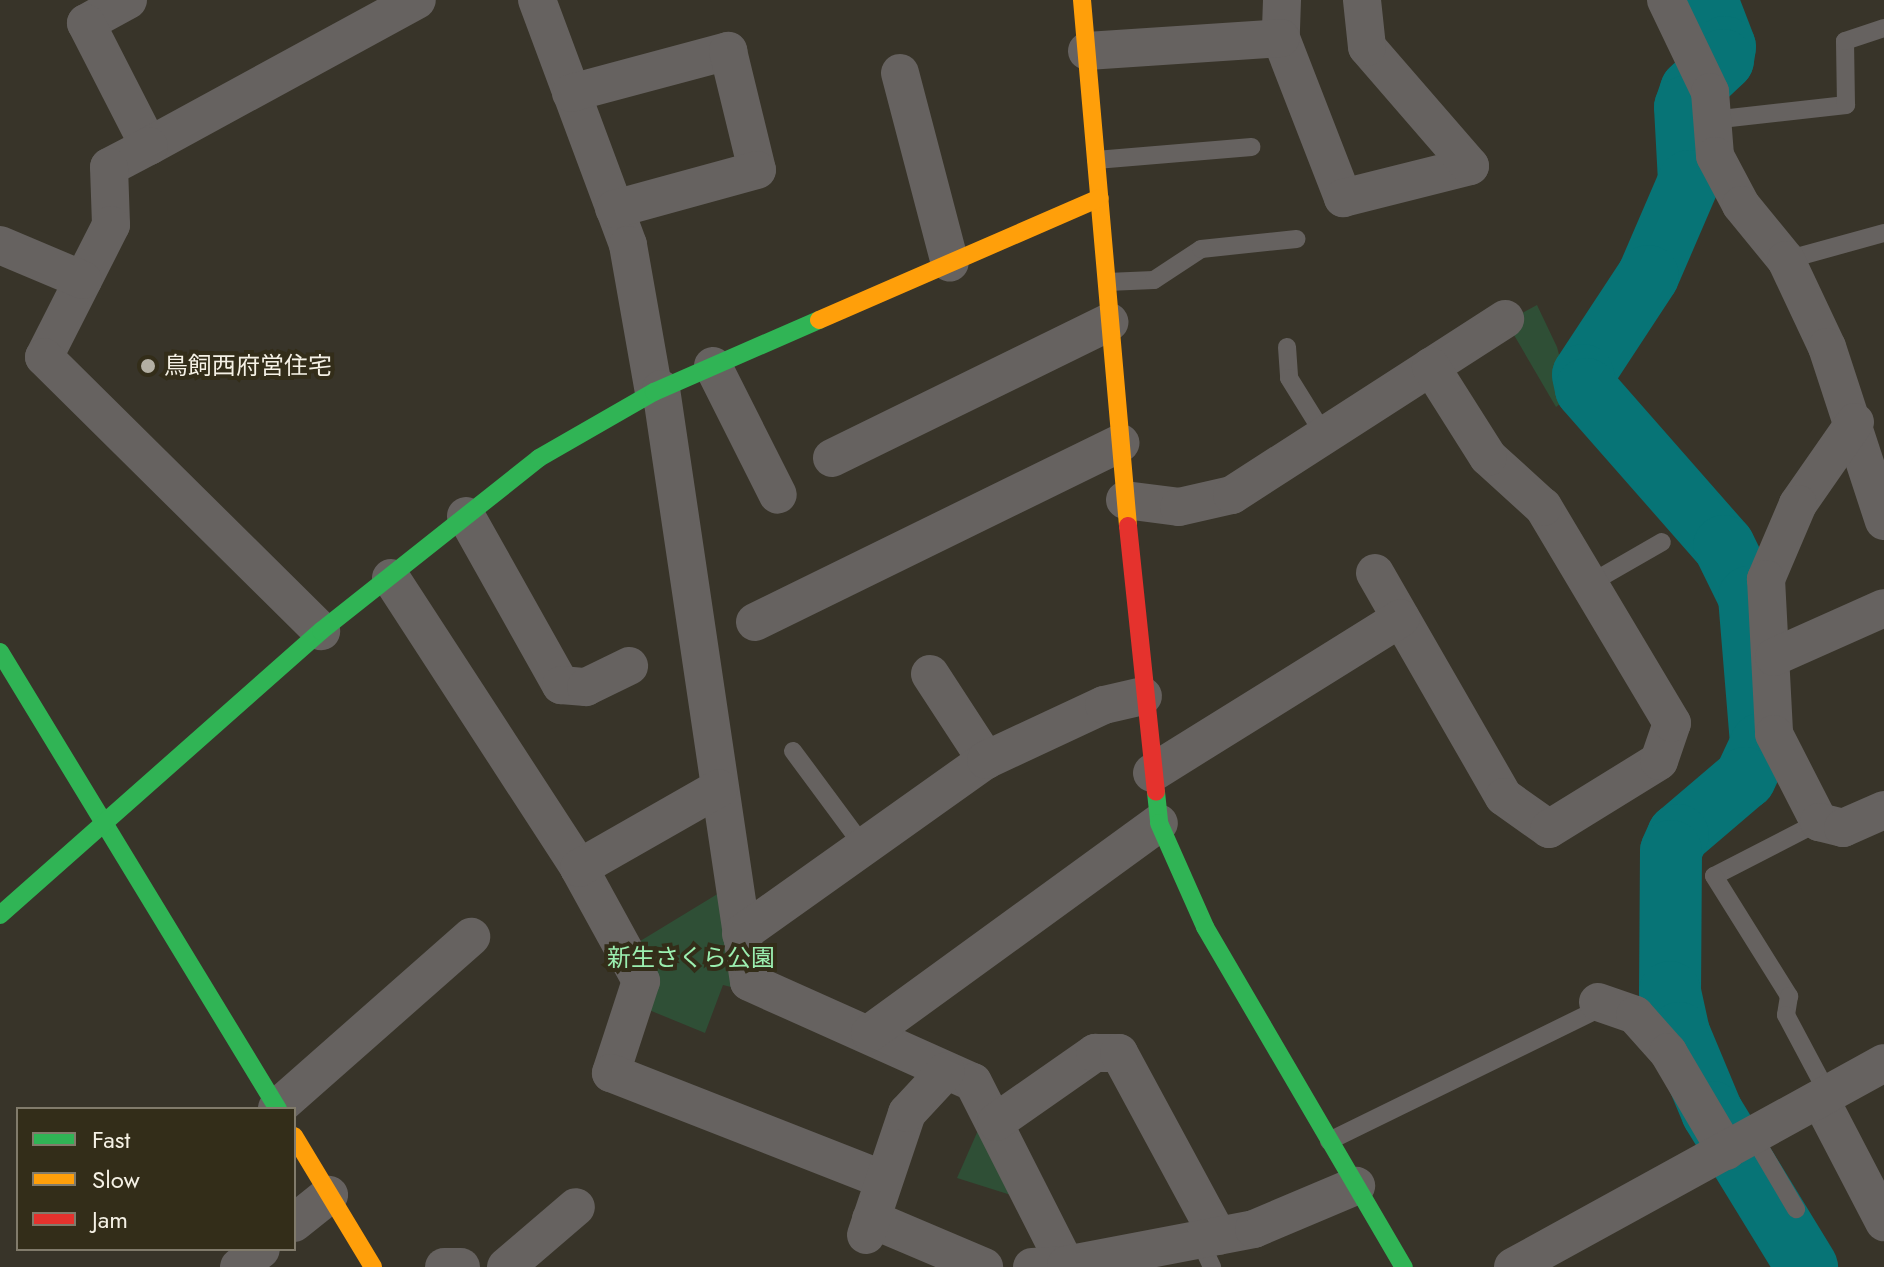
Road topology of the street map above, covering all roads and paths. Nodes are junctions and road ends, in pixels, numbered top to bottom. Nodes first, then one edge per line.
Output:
1 (128, 0) edge
2 (417, 0) edge
3 (1082, 0) edge
4 (1282, 0) edge
5 (1362, 0) edge
6 (1666, 0) edge
7 (548, 3) edge
8 (78, 12) edge
9 (1884, 28) edge
10 (1281, 38) junction
11 (1087, 51) junction
12 (900, 73) dead end
13 (1706, 92) junction
14 (571, 93) junction
15 (149, 146) junction
16 (1251, 147) dead end
17 (1096, 160) junction
18 (1100, 198) junction
19 (614, 209) junction
20 (1884, 233) edge
21 (1296, 239) dead end
22 (0, 245) edge
23 (1786, 260) junction
24 (950, 263) junction
25 (83, 280) junction
26 (1107, 282) junction
27 (1505, 319) dead end
28 (1110, 322) junction
29 (1287, 347) dead end
30 (713, 366) junction
31 (1431, 367) junction
32 (657, 391) junction
33 (1855, 422) junction
34 (1325, 436) junction
35 (1120, 443) junction
36 (832, 458) dead end
37 (778, 495) dead end
38 (1125, 500) junction
39 (466, 516) junction
40 (1884, 520) edge
41 (1662, 542) dead end
42 (1375, 573) dead end
43 (391, 578) junction
44 (1589, 584) junction
45 (1884, 608) edge
46 (1401, 618) junction
47 (755, 622) dead end
48 (321, 631) junction
49 (0, 652) edge
50 (1774, 657) junction
51 (629, 666) dead end
52 (930, 674) dead end
53 (1143, 696) junction
54 (793, 751) dead end
55 (986, 760) junction
56 (1152, 773) junction
57 (719, 788) junction
58 (1884, 810) edge
59 (104, 819) junction
60 (1819, 822) junction
61 (1159, 823) junction
62 (864, 847) junction
63 (579, 868) junction
64 (0, 915) edge
65 (741, 934) junction
66 (471, 937) dead end
67 (1603, 1003) joint
68 (870, 1033) junction
69 (1884, 1063) edge
70 (946, 1071) junction
71 (1824, 1096) junction
72 (277, 1107) edge
73 (280, 1107) edge
74 (996, 1122) junction
75 (296, 1139) edge
76 (1329, 1141) junction
77 (1737, 1145) junction
78 (884, 1180) junction
79 (1356, 1186) junction
80 (329, 1195) junction
81 (576, 1207) dead end
82 (1796, 1209) dead end
83 (296, 1221) edge
84 (1884, 1222) edge
85 (1210, 1247) edge
86 (259, 1251) edge
87 (963, 1263) edge
88 (368, 1265) edge
89 (1051, 1266) edge
90 (239, 1267) edge
91 (444, 1267) edge
92 (461, 1267) edge
93 (506, 1267) edge
94 (1404, 1267) edge
95 (1513, 1267) edge

1 - 8 street
2 - 15 street
3 - 11 street
4 - 10 street
5 - 10 street
6 - 13 street
7 - 14 street
8 - 15 street
9 - 13 lane
10 - 11 street
11 - 17 street
12 - 24 street
13 - 23 street
14 - 19 street
14 - 19 street
15 - 25 street
16 - 17 lane
17 - 18 street
18 - 24 street
18 - 26 street
19 - 32 street
20 - 23 lane
21 - 26 lane
22 - 25 street
23 - 33 street
24 - 30 street
25 - 48 street
26 - 28 street
27 - 31 street
28 - 35 street
28 - 36 street
29 - 34 lane
30 - 32 street
30 - 37 street
31 - 34 street
31 - 44 street
32 - 39 street
32 - 57 street
33 - 40 street
33 - 50 street
34 - 38 street
35 - 38 street
35 - 47 street
38 - 53 street
39 - 43 street
39 - 51 street
41 - 44 lane
42 - 46 street
43 - 48 street
43 - 63 street
44 - 46 street
45 - 50 street
46 - 56 street
48 - 59 street
49 - 59 street
50 - 60 street
52 - 55 street
53 - 55 street
53 - 56 street
54 - 62 lane
55 - 62 street
56 - 61 street
57 - 63 street
57 - 65 street
58 - 60 street
59 - 64 street
59 - 72 street
60 - 71 lane
61 - 68 street
61 - 76 street
62 - 65 street
63 - 78 street
65 - 68 street
66 - 73 street
67 - 76 lane
67 - 77 street
68 - 70 street
69 - 71 street
70 - 74 street
70 - 78 street
71 - 77 street
71 - 84 street
74 - 85 street
74 - 89 street
75 - 80 street
76 - 79 street
77 - 82 lane
77 - 95 street
78 - 87 street
79 - 85 street
79 - 94 street
80 - 83 street
80 - 88 street
81 - 93 street
85 - 89 street
86 - 90 street
91 - 92 street

